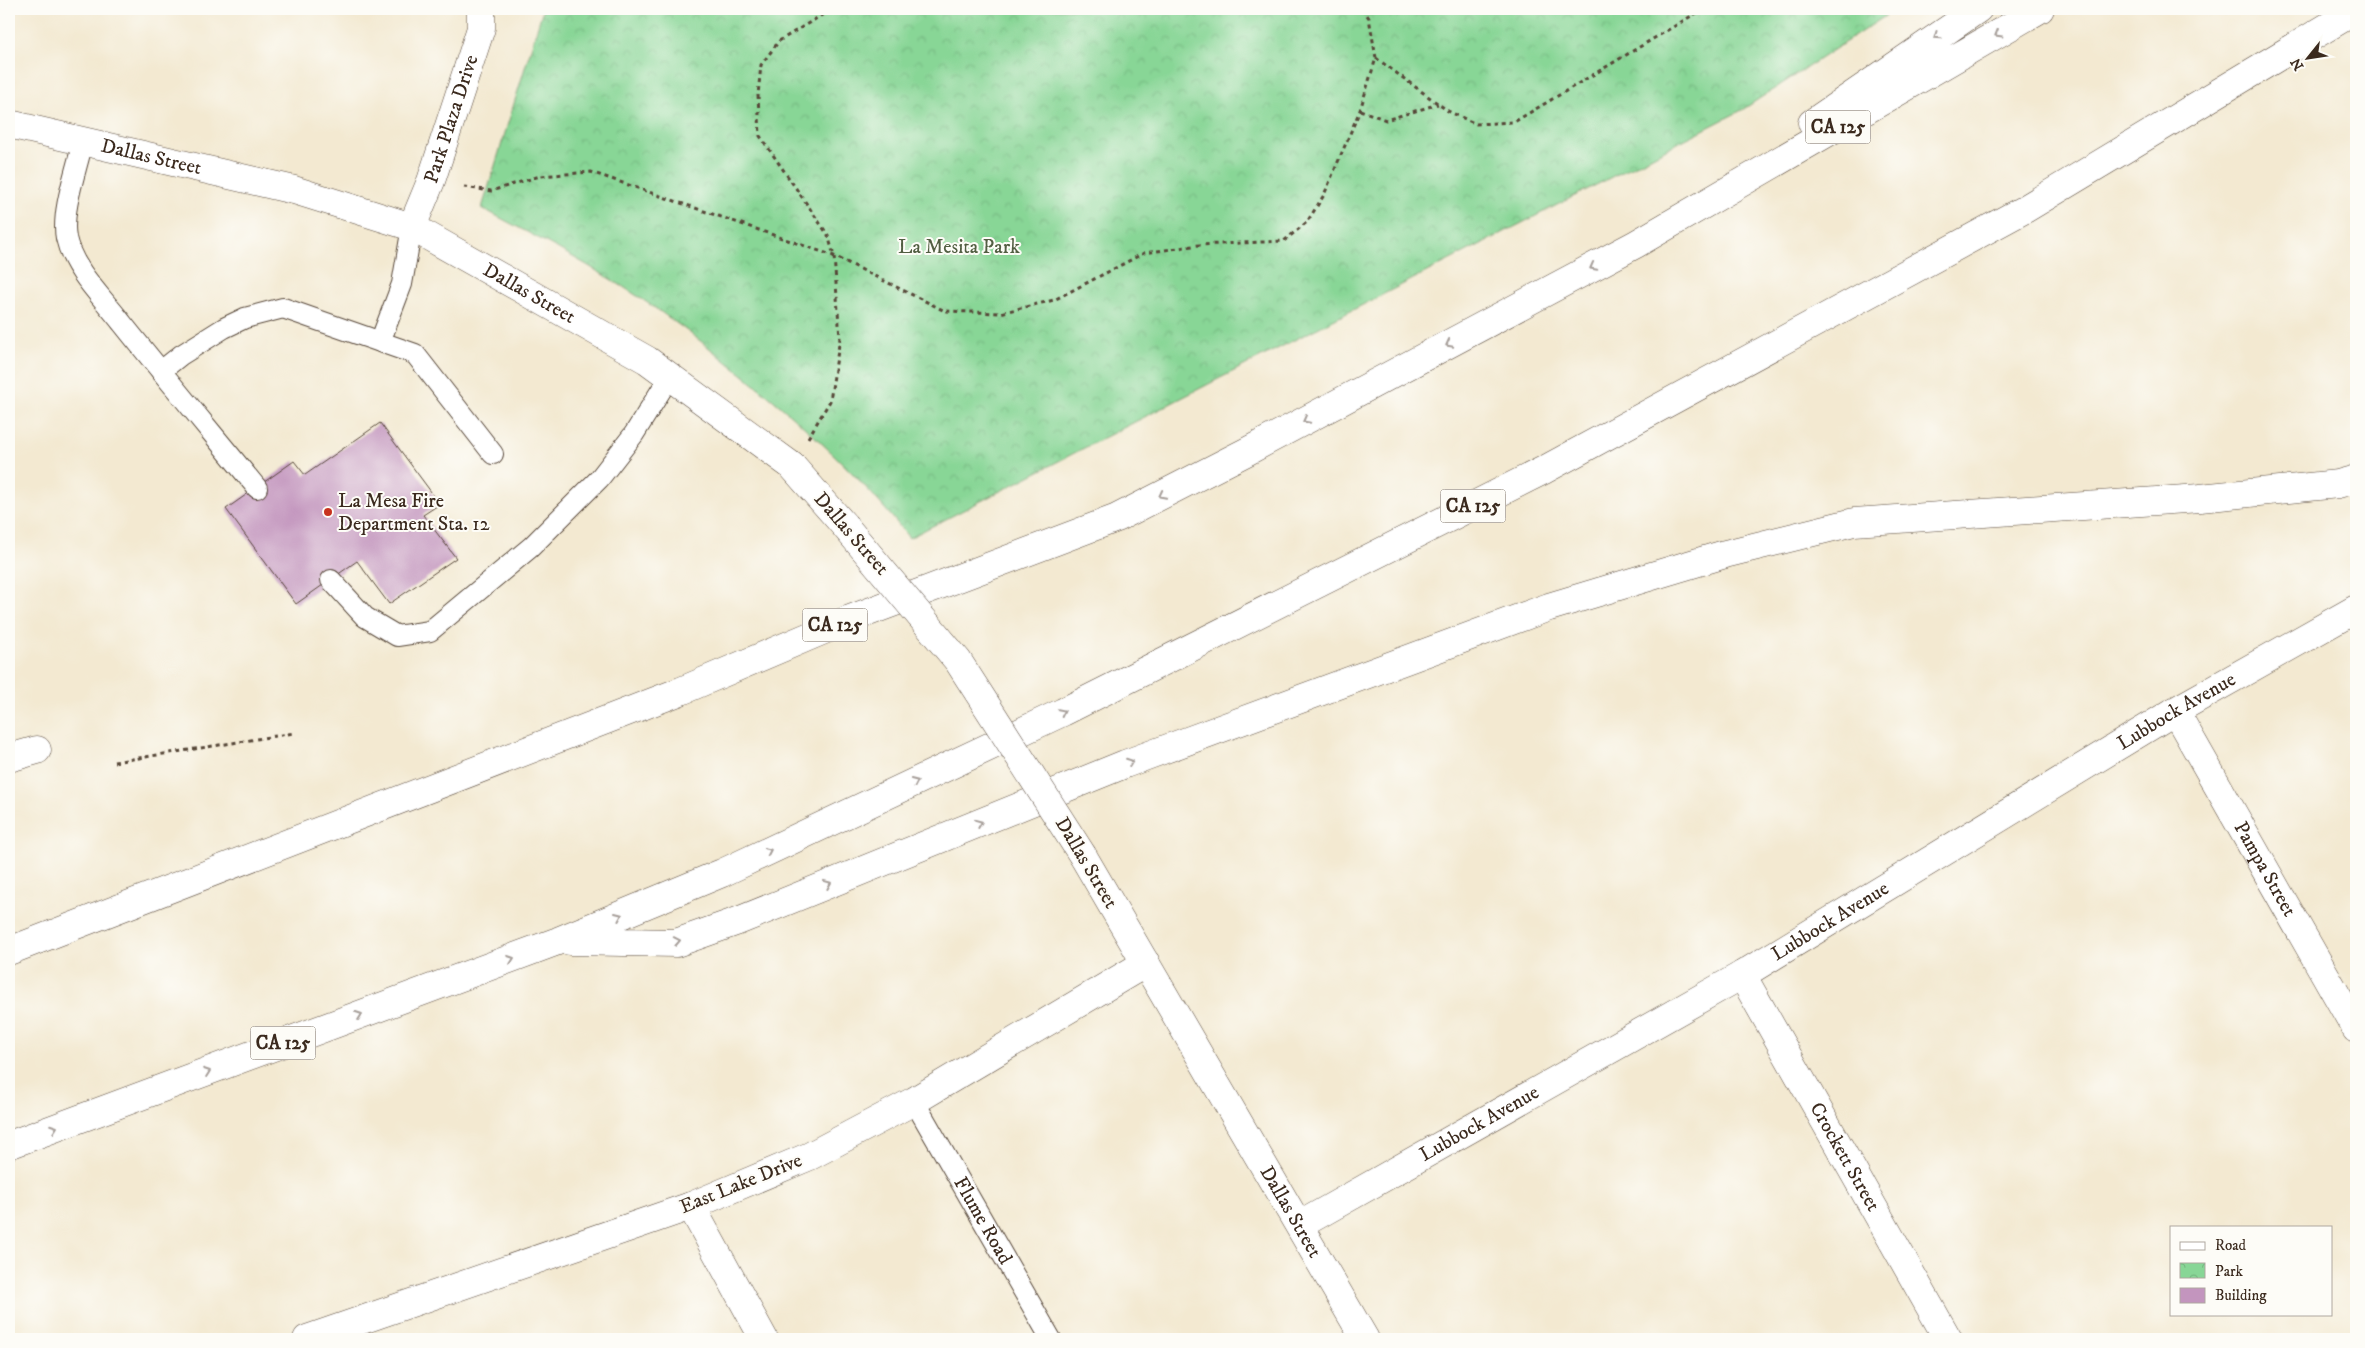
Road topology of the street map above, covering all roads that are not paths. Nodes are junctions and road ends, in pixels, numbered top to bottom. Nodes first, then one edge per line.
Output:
1 (481, 9) edge
2 (1978, 9) edge
3 (2040, 9) edge
4 (2356, 10) edge
5 (9, 124) edge
6 (83, 141) junction
7 (412, 227) junction
8 (1636, 244) junction
9 (380, 342) junction
10 (161, 371) junction
11 (670, 376) junction
12 (493, 454) dead end
13 (2356, 479) edge
14 (257, 488) dead end
15 (331, 580) dead end
16 (2356, 609) edge
17 (2176, 711) junction
18 (37, 750) dead end
19 (9, 758) edge
20 (558, 941) junction
21 (9, 951) edge
22 (1146, 964) junction
23 (1742, 975) junction
24 (2356, 1029) edge
25 (914, 1101) junction
26 (9, 1145) edge
27 (691, 1206) junction
28 (1300, 1226) junction
29 (307, 1339) edge
30 (764, 1339) edge
31 (1051, 1339) edge
32 (1365, 1339) edge
33 (1948, 1339) edge

1 - 7 main road, Park Plaza Drive
2 -> 8 main road
3 -> 8 main road, CA 125
20 -> 4 main road, CA 125
5 - 6 main road, Dallas Street
6 - 7 main road, Dallas Street
6 - 10 lane
7 - 9 lane
7 - 11 main road, Dallas Street
8 -> 21 main road, CA 125
9 - 10 lane
9 - 12 lane
10 - 14 lane
11 - 15 lane
11 - 22 main road, Dallas Street, bridge
20 -> 13 main road
16 - 17 main road, Lubbock Avenue
17 - 23 main road, Lubbock Avenue
17 - 24 main road, Pampa Street
18 - 19 main road
26 -> 20 main road, CA 125
22 - 25 main road, East Lake Drive
22 - 28 main road, Dallas Street
23 - 28 main road, Lubbock Avenue
23 - 33 main road, Crockett Street
25 - 27 main road, East Lake Drive
25 - 31 lane, Flume Road
27 - 29 main road, East Lake Drive
27 - 30 main road
28 - 32 main road, Dallas Street

